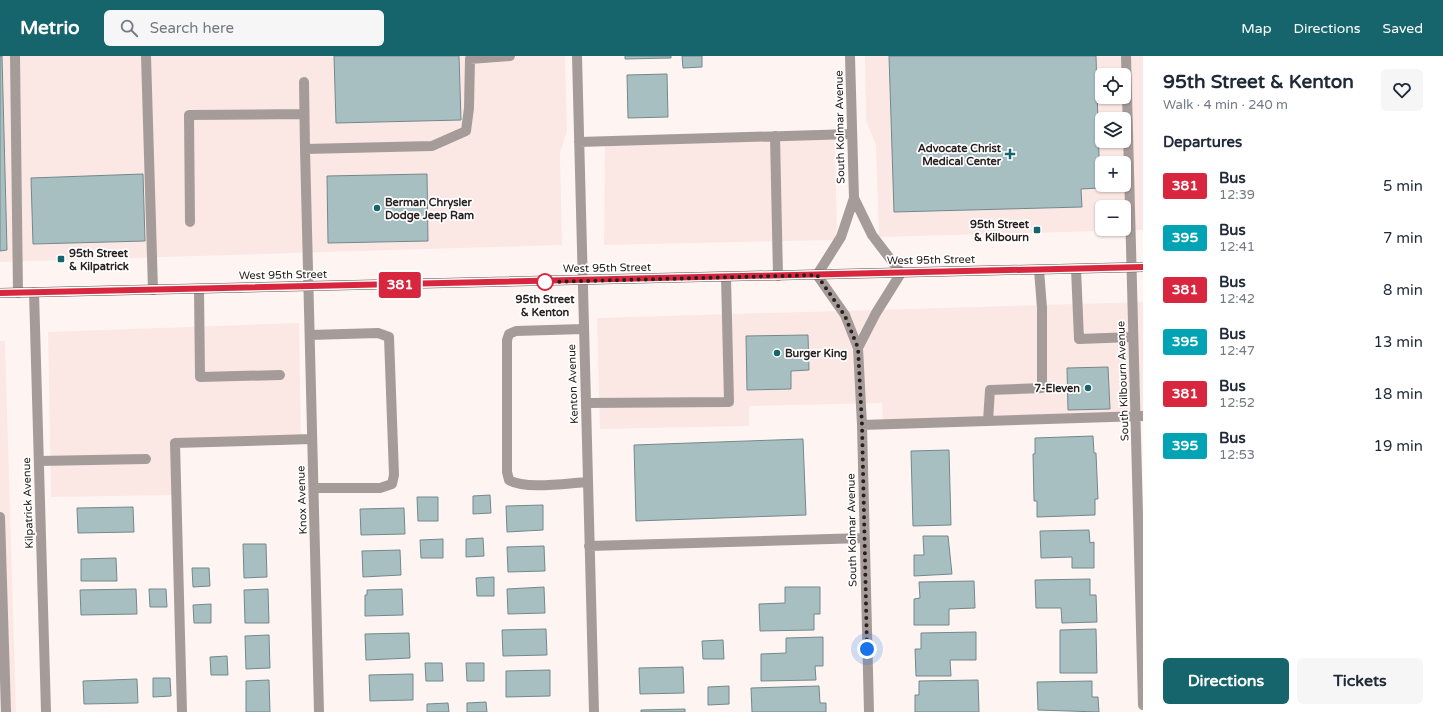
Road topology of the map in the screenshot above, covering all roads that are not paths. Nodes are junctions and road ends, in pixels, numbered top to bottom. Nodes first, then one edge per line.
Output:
1 (14, 56) edge
2 (146, 56) edge
3 (510, 56) edge
4 (577, 56) edge
5 (850, 56) edge
6 (1126, 56) edge
7 (304, 82) dead end
8 (304, 114) junction
9 (852, 134) junction
10 (775, 136) junction
11 (579, 142) junction
12 (305, 149) junction
13 (854, 198) junction
14 (190, 222) dead end
15 (1143, 267) edge
16 (1132, 268) junction
17 (1076, 269) junction
18 (1039, 270) junction
19 (901, 273) junction
20 (817, 275) junction
21 (778, 276) junction
22 (726, 277) junction
23 (582, 281) junction
24 (308, 287) junction
25 (199, 289) junction
26 (154, 290) junction
27 (34, 292) junction
28 (0, 293) edge
29 (18, 293) junction
30 (584, 329) junction
31 (310, 335) junction
32 (1134, 337) junction
33 (858, 348) junction
34 (280, 375) dead end
35 (586, 403) junction
36 (1139, 417) edge
37 (988, 421) junction
38 (862, 425) junction
39 (312, 439) junction
40 (146, 459) dead end
41 (39, 461) junction
42 (588, 482) junction
43 (314, 488) junction
44 (0, 517) edge
45 (864, 538) junction
46 (589, 546) junction
47 (1143, 705) edge
48 (6, 712) edge
49 (46, 712) edge
50 (182, 712) edge
51 (320, 712) edge
52 (594, 712) edge
53 (869, 712) edge

1 - 29 street
2 - 26 street
3 - 12 street
4 - 11 street, Kenton Avenue
5 - 9 street, South Kolmar Avenue
6 - 16 street, South Kilbourn Avenue
7 - 8 street, Knox Avenue
8 - 12 street, Knox Avenue
8 - 14 street
9 - 10 street
9 - 13 street, South Kolmar Avenue
10 - 11 street
10 - 21 street
11 - 23 street, Kenton Avenue
12 - 24 street, Knox Avenue
13 - 19 street, South Kolmar Avenue
13 - 20 street, South Kolmar Avenue
15 - 16 main road, West 95th Street
16 - 17 main road, West 95th Street
16 - 32 street, South Kilbourn Avenue
17 - 18 main road, West 95th Street
17 - 32 street
18 - 19 main road, West 95th Street
18 - 37 street
19 - 20 main road, West 95th Street
19 - 33 street
20 - 21 main road, West 95th Street
20 - 33 street, South Kolmar Avenue
21 - 22 main road, West 95th Street
22 - 23 main road, West 95th Street
22 - 35 street
23 - 24 main road, West 95th Street
23 - 30 street, Kenton Avenue
24 - 25 main road, West 95th Street
24 - 31 street, Knox Avenue
25 - 26 main road, West 95th Street
25 - 34 street
26 - 27 main road, West 95th Street
27 - 29 main road, West 95th Street
27 - 41 street, Kilpatrick Avenue
28 - 29 main road, West 95th Street
30 - 35 street, Kenton Avenue
30 - 42 street
31 - 39 street, Knox Avenue
31 - 43 street
32 - 36 street, South Kilbourn Avenue
33 - 38 street, South Kolmar Avenue
35 - 42 street, Kenton Avenue
36 - 37 street
36 - 47 street, South Kilbourn Avenue
37 - 38 street
38 - 45 street, South Kolmar Avenue
39 - 43 street, Knox Avenue
39 - 50 street
40 - 41 street
41 - 49 street, Kilpatrick Avenue
42 - 46 street, Kenton Avenue
43 - 51 street, Knox Avenue
44 - 48 street
45 - 46 street
45 - 53 street, South Kolmar Avenue
46 - 52 street, Kenton Avenue

